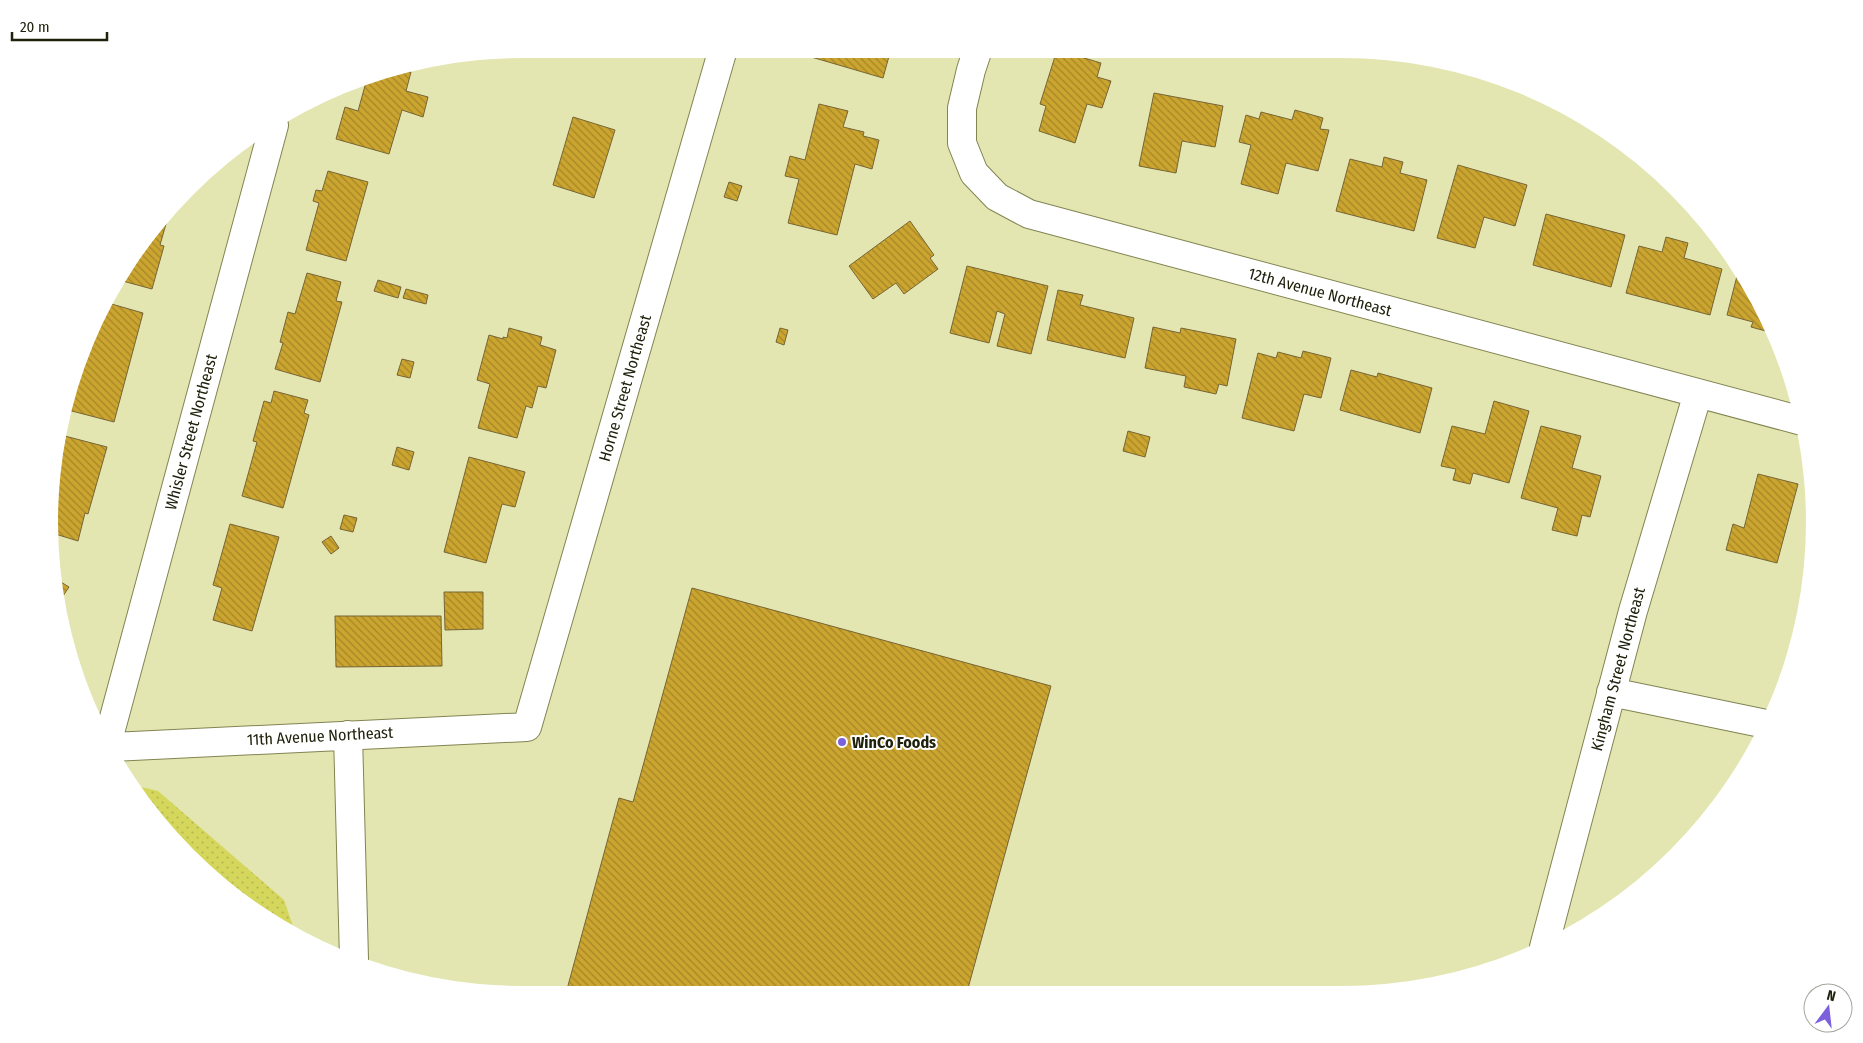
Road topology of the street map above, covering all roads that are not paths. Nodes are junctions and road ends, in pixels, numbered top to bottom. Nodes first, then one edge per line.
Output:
1 (720, 58) edge
2 (975, 58) edge
3 (272, 131) edge
4 (1698, 393) junction
5 (1794, 419) edge
6 (1611, 692) junction
7 (1760, 723) edge
8 (527, 727) joint
9 (348, 734) junction
10 (109, 735) edge
11 (115, 746) edge
12 (1546, 938) edge
13 (354, 954) edge

1 - 8 street, Horne Street Northeast
2 - 4 street, 12th Avenue Northeast
3 - 10 street, Whisler Street Northeast
4 - 5 street, 12th Avenue Northeast
4 - 6 street, Kingham Street Northeast
6 - 7 street
6 - 12 street, Kingham Street Northeast
8 - 9 street, 11th Avenue Northeast
9 - 11 street, 11th Avenue Northeast
9 - 13 street

